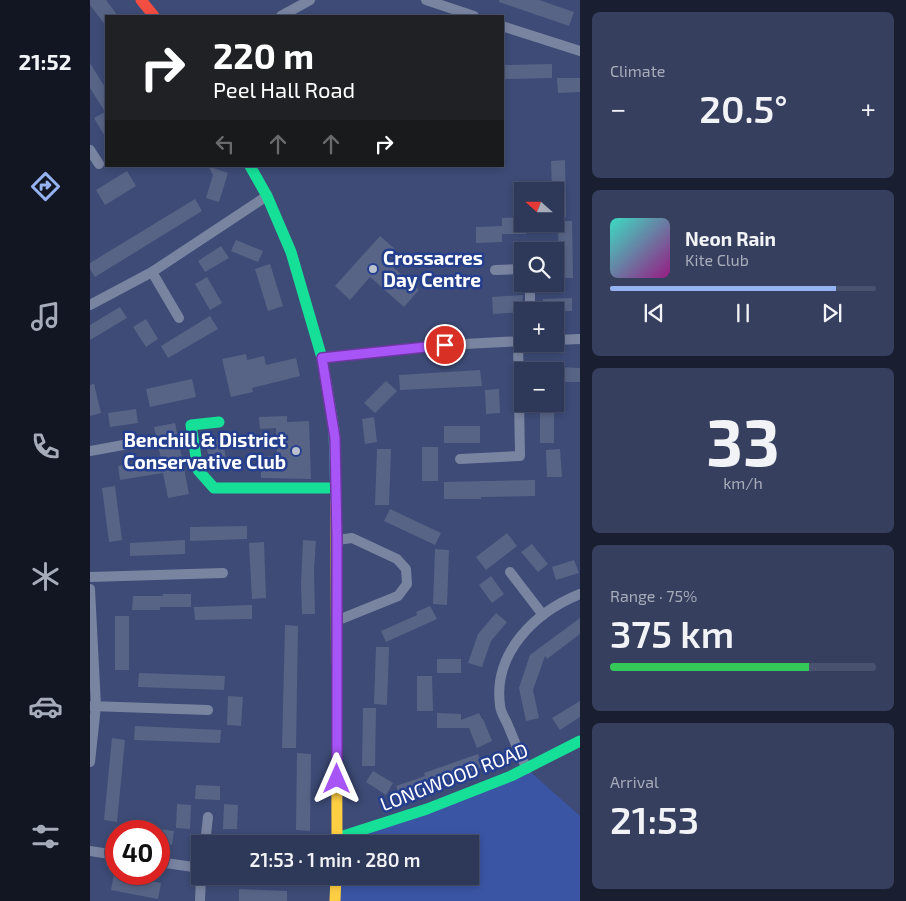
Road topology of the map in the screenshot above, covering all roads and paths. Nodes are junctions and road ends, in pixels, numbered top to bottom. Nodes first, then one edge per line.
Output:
1 (141, 0) edge
2 (310, 0) edge
3 (426, 0) edge
4 (153, 15) edge
5 (283, 15) edge
6 (471, 15) edge
7 (504, 27) edge
8 (580, 51) edge
9 (90, 150) edge
10 (99, 164) dead end
11 (251, 167) edge
12 (267, 196) junction
13 (514, 269) edge
14 (495, 270) dead end
15 (152, 272) junction
16 (90, 305) edge
17 (179, 318) dead end
18 (580, 339) edge
19 (564, 340) edge
20 (514, 341) edge
21 (520, 352) edge
22 (322, 358) junction
23 (219, 422) dead end
24 (134, 443) dead end
25 (90, 451) edge
26 (460, 459) dead end
27 (335, 488) junction
28 (337, 540) junction
29 (510, 572) dead end
30 (223, 573) dead end
31 (90, 577) edge
32 (90, 589) edge
33 (580, 594) edge
34 (543, 616) junction
35 (336, 620) junction
36 (93, 706) edge
37 (208, 710) dead end
38 (580, 741) edge
39 (90, 762) edge
40 (526, 769) junction
41 (208, 817) dead end
42 (206, 835) edge
43 (337, 835) edge
44 (354, 835) edge
45 (90, 851) edge
46 (105, 853) edge
47 (170, 864) edge
48 (191, 867) edge
49 (201, 885) edge
50 (336, 885) edge
51 (200, 901) edge
52 (335, 901) edge

1 - 4 street
2 - 5 street
3 - 6 street
7 - 8 street
9 - 10 street
11 - 12 street
12 - 15 street
12 - 22 street
13 - 14 street
15 - 16 street
15 - 17 street
18 - 19 street
20 - 22 street
21 - 26 street
22 - 27 street
23 - 27 street
24 - 25 street
27 - 28 street
28 - 35 street
28 - 35 street
29 - 34 street
30 - 31 street
32 - 36 street
33 - 34 street
34 - 40 street
35 - 43 street
36 - 37 street
36 - 39 street
38 - 40 street, LONGWOOD ROAD
40 - 44 street, LONGWOOD ROAD
41 - 42 street
45 - 46 street
47 - 48 street
49 - 51 street
50 - 52 street

